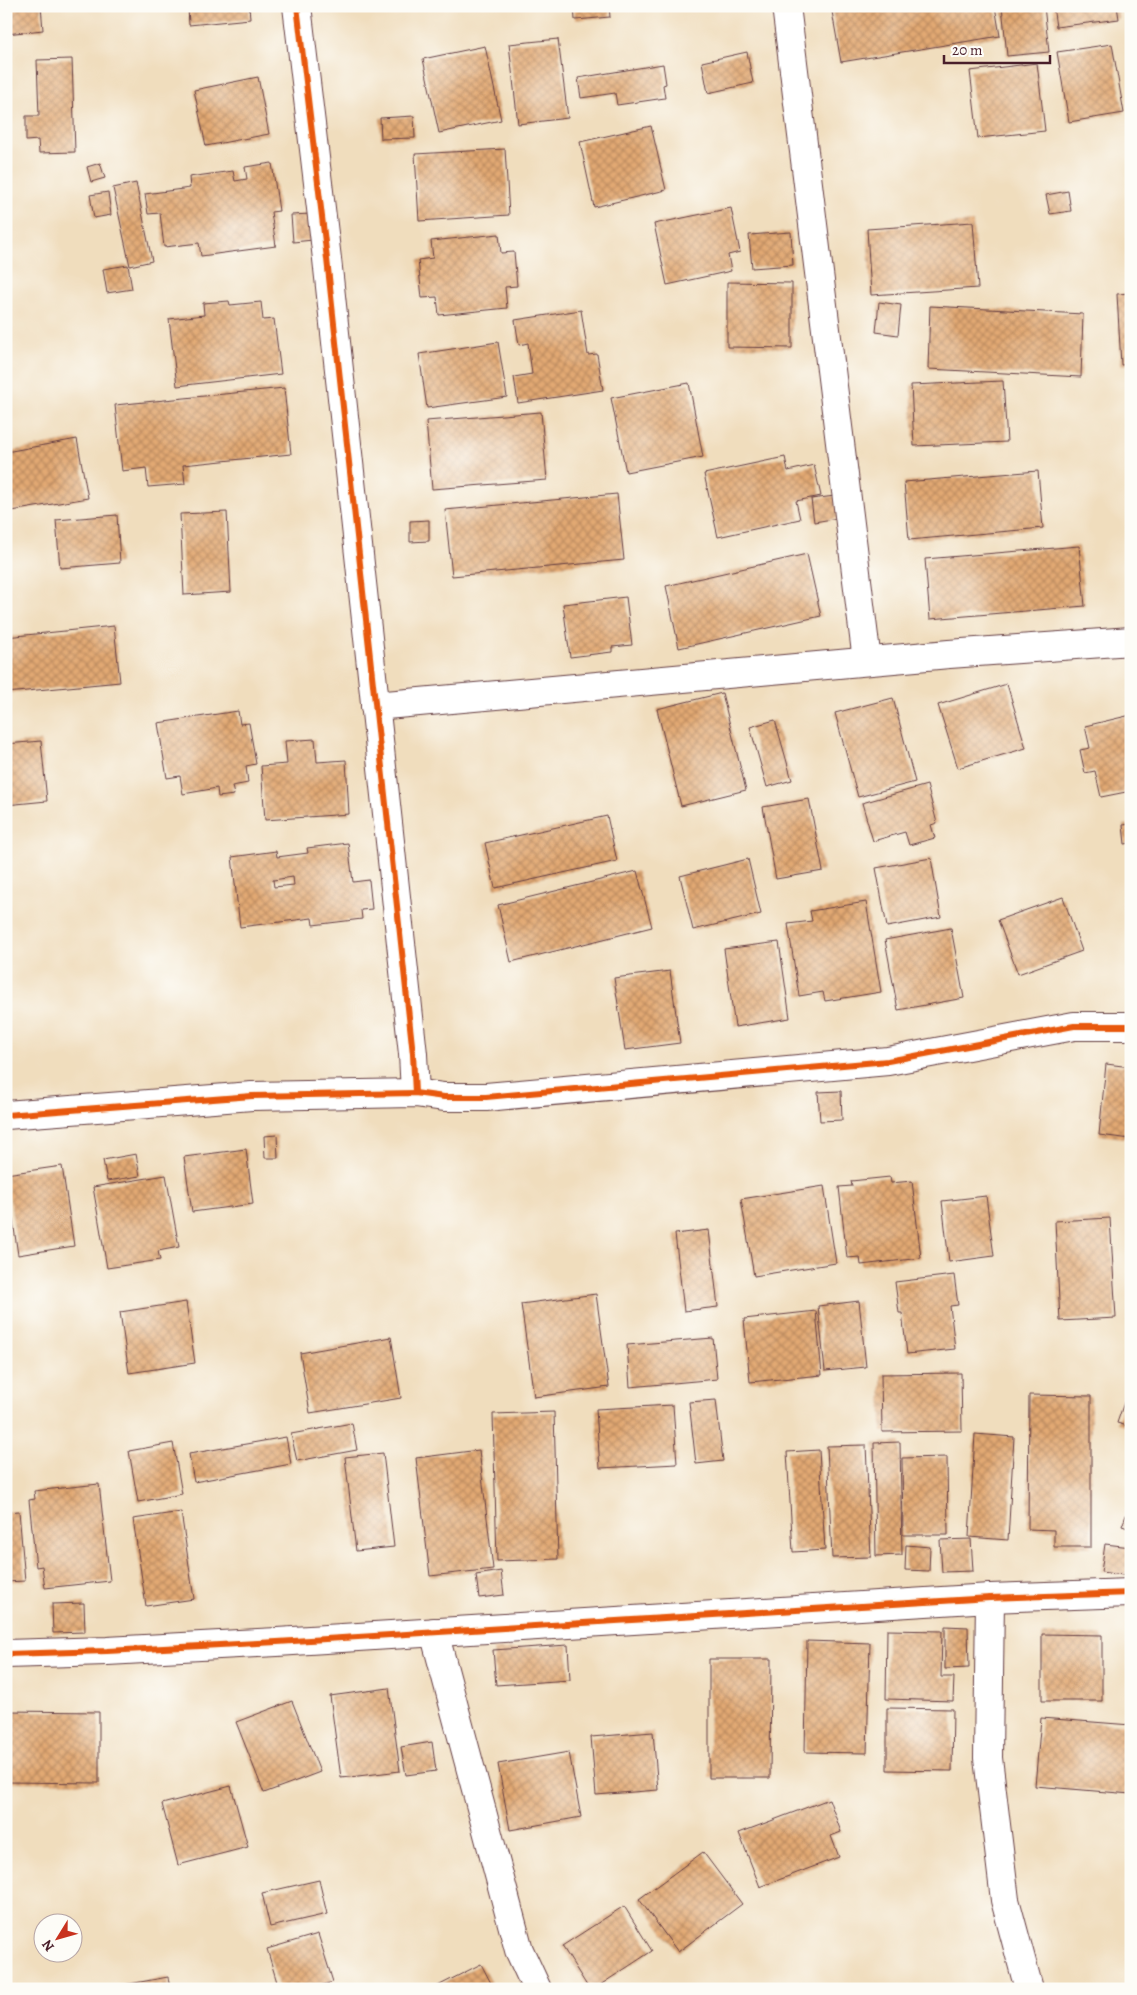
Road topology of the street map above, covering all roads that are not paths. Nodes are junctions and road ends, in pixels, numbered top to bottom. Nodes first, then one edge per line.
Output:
1 (297, 6) edge
2 (786, 6) edge
3 (1131, 641) edge
4 (867, 661) junction
5 (375, 706) junction
6 (1131, 1026) edge
7 (415, 1093) junction
8 (6, 1114) edge
9 (1131, 1593) edge
10 (990, 1598) junction
11 (434, 1632) junction
12 (6, 1654) edge
13 (537, 1989) edge
14 (1029, 1989) edge

1 - 5 street
2 - 4 street
3 - 4 street
4 - 5 street
5 - 7 street
6 - 7 street
7 - 8 street
9 - 10 street
10 - 11 street
10 - 14 street
11 - 12 street
11 - 13 street

